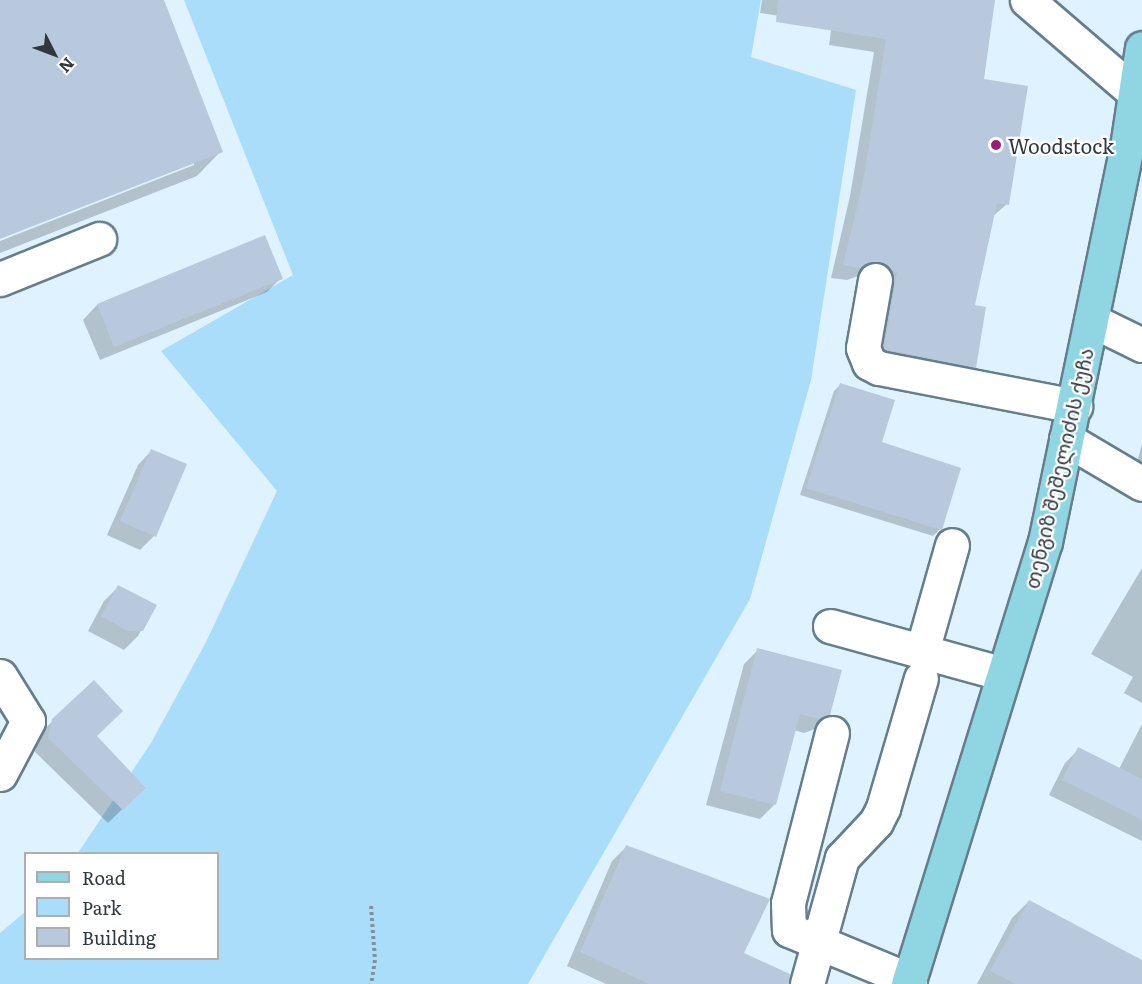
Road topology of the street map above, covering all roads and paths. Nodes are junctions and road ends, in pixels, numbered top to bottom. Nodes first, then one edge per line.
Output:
1 (1027, 0) edge
2 (1142, 48) edge
3 (1138, 97) edge
4 (1134, 150) edge
5 (99, 240) dead end
6 (0, 279) edge
7 (875, 280) dead end
8 (1091, 320) junction
9 (1142, 345) edge
10 (1075, 406) junction
11 (1066, 439) junction
12 (1142, 484) edge
13 (952, 545) dead end
14 (830, 626) dead end
15 (921, 665) junction
16 (1004, 674) junction
17 (0, 676) edge
18 (832, 733) dead end
19 (0, 774) edge
20 (371, 906) dead end
21 (820, 946) junction
22 (909, 982) edge
23 (371, 984) edge
24 (807, 984) edge

1 - 3 street
2 - 3 main road, თენგიზ შეშელიძის ქუჩა
3 - 4 main road, თენგიზ შეშელიძის ქუჩა
4 - 8 main road, თენგიზ შეშელიძის ქუჩა
5 - 6 street
7 - 10 street
8 - 9 street
8 - 10 main road, თენგიზ შეშელიძის ქუჩა
10 - 11 main road, თენგიზ შეშელიძის ქუჩა
11 - 12 street
11 - 16 main road, თენგიზ შეშელიძის ქუჩა
13 - 15 street
14 - 15 street
15 - 16 street
15 - 21 street
16 - 22 main road, თენგიზ შეშელიძის ქუჩა
17 - 19 street
18 - 21 street
20 - 23 path
21 - 22 street
21 - 24 street

